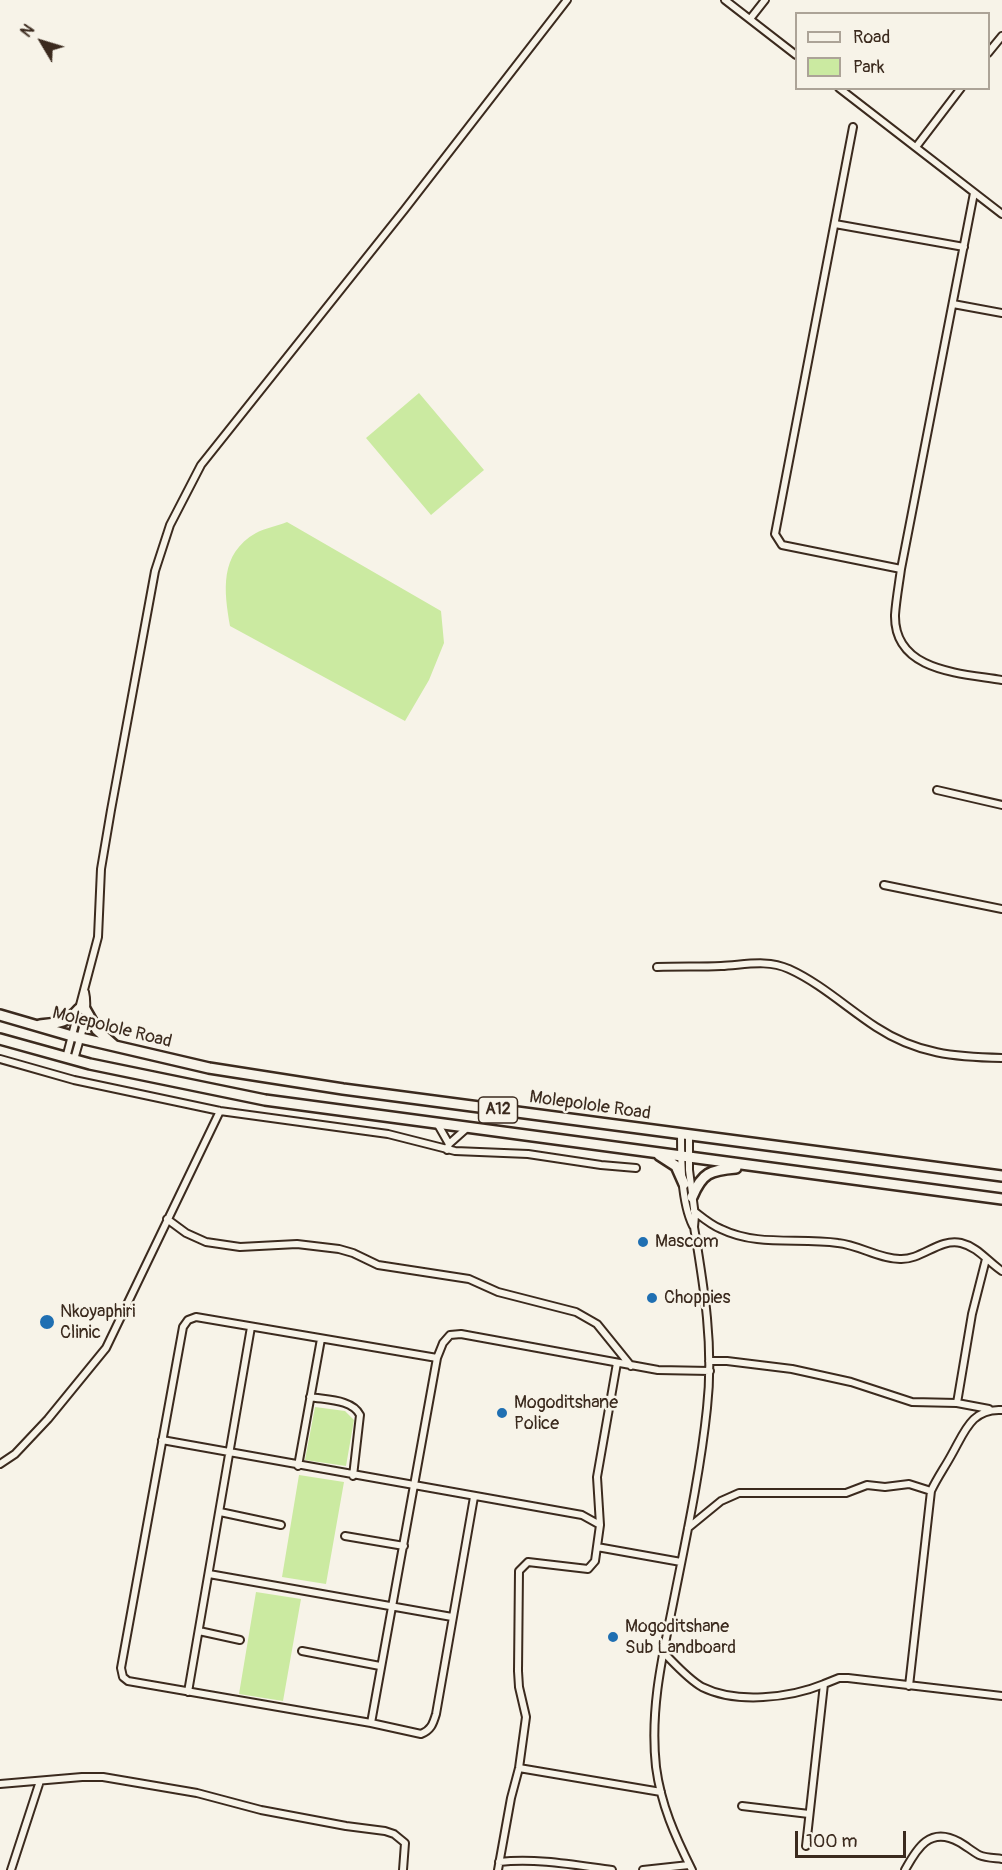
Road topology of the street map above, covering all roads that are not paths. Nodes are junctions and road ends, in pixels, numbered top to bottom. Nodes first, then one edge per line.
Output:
1 (567, 0) edge
2 (725, 0) edge
3 (765, 0) edge
4 (750, 19) junction
5 (1002, 36) edge
6 (990, 51) edge
7 (795, 54) edge
8 (843, 90) edge
9 (959, 90) edge
10 (853, 128) dead end
11 (916, 147) junction
12 (974, 193) junction
13 (1002, 214) edge
14 (835, 224) junction
15 (964, 247) junction
16 (953, 304) junction
17 (1002, 313) edge
18 (902, 568) junction
19 (1002, 680) edge
20 (937, 790) dead end
21 (1002, 805) edge
22 (884, 885) dead end
23 (1002, 909) edge
24 (657, 967) dead end
25 (82, 1009) junction
26 (0, 1015) edge
27 (34, 1026) junction
28 (76, 1037) junction
29 (0, 1039) edge
30 (117, 1047) junction
31 (1002, 1058) edge
32 (0, 1059) edge
33 (70, 1059) junction
34 (220, 1111) junction
35 (437, 1123) junction
36 (468, 1127) junction
37 (685, 1135) junction
38 (448, 1147) junction
39 (654, 1152) junction
40 (685, 1156) junction
41 (750, 1166) junction
42 (636, 1167) dead end
43 (1002, 1176) edge
44 (684, 1184) junction
45 (692, 1197) junction
46 (1002, 1200) edge
47 (694, 1211) junction
48 (167, 1219) junction
49 (694, 1227) junction
50 (986, 1259) junction
51 (1002, 1271) edge
52 (251, 1327) junction
53 (321, 1339) junction
54 (437, 1358) junction
55 (710, 1361) junction
56 (617, 1363) junction
57 (631, 1366) junction
58 (710, 1371) junction
59 (310, 1397) junction
60 (957, 1403) junction
61 (989, 1409) junction
62 (1002, 1410) edge
63 (162, 1440) junction
64 (230, 1453) junction
65 (0, 1464) edge
66 (298, 1466) junction
67 (353, 1476) junction
68 (414, 1486) junction
69 (931, 1491) junction
70 (474, 1497) junction
71 (220, 1512) junction
72 (281, 1525) dead end
73 (600, 1525) junction
74 (687, 1529) junction
75 (345, 1536) dead end
76 (404, 1546) junction
77 (597, 1547) junction
78 (681, 1562) junction
79 (209, 1574) junction
80 (393, 1605) junction
81 (452, 1617) junction
82 (199, 1631) junction
83 (240, 1640) dead end
84 (302, 1651) dead end
85 (664, 1653) junction
86 (380, 1666) junction
87 (824, 1684) junction
88 (909, 1686) junction
89 (188, 1692) junction
90 (1002, 1696) edge
91 (371, 1723) junction
92 (519, 1768) junction
93 (40, 1782) junction
94 (0, 1784) edge
95 (661, 1792) junction
96 (742, 1806) dead end
97 (809, 1814) junction
98 (806, 1846) dead end
99 (1002, 1859) edge
100 (499, 1862) junction
101 (691, 1868) edge
102 (11, 1870) edge
103 (403, 1870) edge
104 (498, 1870) edge
105 (612, 1870) edge
106 (643, 1870) edge
107 (904, 1870) edge

1 - 25 street
2 - 4 street
3 - 4 street
4 - 7 street
5 - 6 street
8 - 11 street
9 - 11 street
10 - 14 street
11 - 12 street
12 - 13 street
12 - 15 street
14 - 15 street
14 - 18 street
15 - 16 street
16 - 17 street
16 - 18 street
18 - 19 street
20 - 21 street
22 - 23 street
24 - 31 street
25 - 27 main road
25 - 28 street
25 - 30 main road
26 - 27 main road, Molepolole Road / A12
27 - 28 main road, Molepolole Road / A12
28 - 30 main road, Molepolole Road / A12
28 - 33 street
29 - 33 main road, Molepolole Road / A12
30 - 37 main road, Molepolole Road / A12
32 - 34 street
33 - 35 main road, Molepolole Road / A12
34 - 38 street
34 - 48 street
35 - 36 main road, Molepolole Road / A12
35 - 38 street
36 - 38 street
36 - 39 main road, Molepolole Road / A12
37 - 40 street
37 - 43 main road, Molepolole Road / A12
38 - 42 street
39 - 40 main road, Molepolole Road / A12
39 - 44 main road
40 - 41 main road, Molepolole Road / A12
40 - 44 street
40 - 45 street
41 - 45 main road
41 - 46 main road, Molepolole Road / A12
44 - 49 street
45 - 47 street
47 - 49 street
47 - 50 street
48 - 57 street
48 - 65 street
49 - 55 street
50 - 51 street
50 - 60 street
52 - 53 street
52 - 63 street
52 - 64 street
53 - 54 street
53 - 59 street
54 - 56 street
54 - 68 street
55 - 58 street
55 - 60 street
56 - 57 street
56 - 73 street
57 - 58 street
58 - 74 street
59 - 66 street
59 - 67 street
60 - 61 street
61 - 62 street
61 - 69 street
63 - 64 street
63 - 89 street
64 - 66 street
64 - 71 street
66 - 67 street
67 - 68 street
68 - 70 street
68 - 76 street
69 - 74 street
69 - 88 street
70 - 73 street
70 - 81 street
71 - 72 street
71 - 79 street
73 - 77 street
74 - 78 street
75 - 76 street
76 - 80 street
77 - 78 street
77 - 92 street
78 - 85 street
79 - 80 street
79 - 82 street
80 - 81 street
80 - 86 street
81 - 91 street
82 - 83 street
82 - 89 street
84 - 86 street
85 - 87 street
85 - 95 street
86 - 91 street
87 - 88 street
87 - 97 street
88 - 90 street
89 - 91 street
92 - 95 street
92 - 100 street
93 - 94 street
93 - 102 street
93 - 103 street
95 - 101 street
96 - 97 street
97 - 98 street
99 - 107 street
100 - 104 street
100 - 105 street
101 - 106 street

